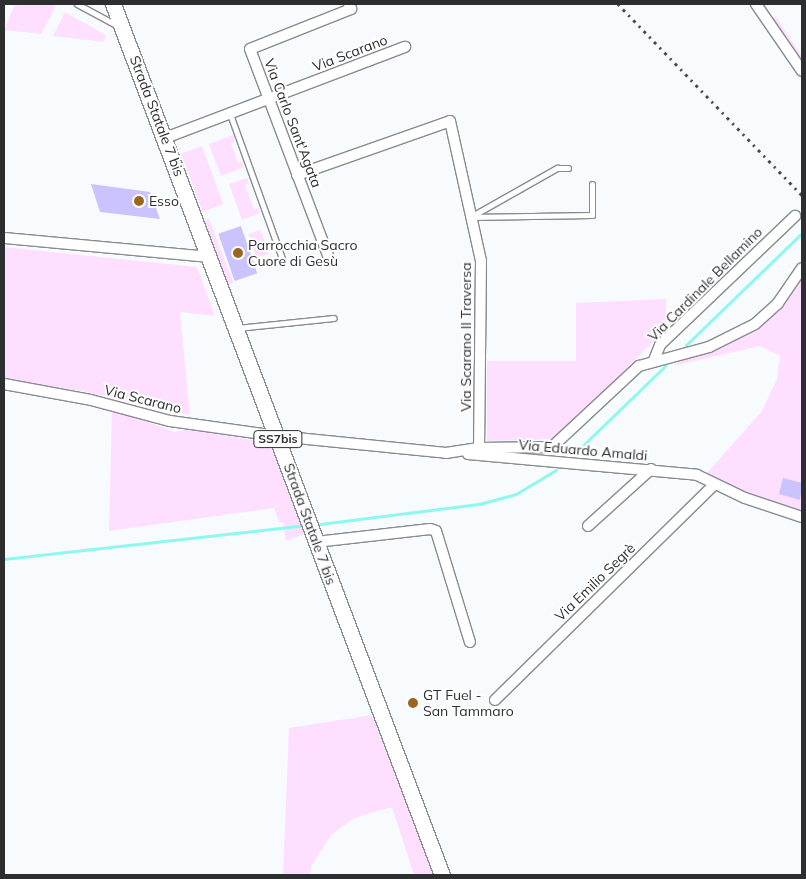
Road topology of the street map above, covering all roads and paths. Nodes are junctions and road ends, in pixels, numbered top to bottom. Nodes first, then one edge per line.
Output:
1 (77, 4) edge
2 (113, 4) edge
3 (349, 4) edge
4 (756, 4) edge
5 (122, 28) junction
6 (404, 47) dead end
7 (802, 71) edge
8 (268, 99) junction
9 (229, 113) junction
10 (165, 138) junction
11 (568, 168) dead end
12 (297, 175) junction
13 (592, 184) dead end
14 (471, 216) junction
15 (795, 216) dead end
16 (4, 238) edge
17 (210, 257) junction
18 (329, 258) dead end
19 (283, 261) dead end
20 (802, 268) edge
21 (333, 318) dead end
22 (236, 328) junction
23 (654, 360) junction
24 (4, 384) edge
25 (277, 436) junction
26 (479, 448) junction
27 (446, 453) junction
28 (650, 469) junction
29 (714, 485) junction
30 (802, 517) edge
31 (588, 526) dead end
32 (316, 542) junction
33 (470, 642) dead end
34 (495, 700) dead end
35 (442, 875) edge

1 - 5 lane
2 - 5 main road, Strada Statale 7 bis / SS7bis
3 - 8 street, Via Carlo Sant'Agata
4 - 7 street
5 - 10 main road, Strada Statale 7 bis / SS7bis
6 - 8 street, Via Scarano
8 - 9 street, Via Scarano
8 - 12 street, Via Carlo Sant'Agata
9 - 10 street, Via Scarano
9 - 19 lane
10 - 17 main road, Strada Statale 7 bis / SS7bis
11 - 14 lane
12 - 14 street, Via Scarano II Traversa
12 - 18 street, Via Carlo Sant'Agata
13 - 14 lane
14 - 26 street, Via Scarano II Traversa
15 - 23 street, Via Cardinale Bellamino
16 - 17 street
17 - 22 main road, Strada Statale 7 bis / SS7bis
20 - 23 street
21 - 22 lane
22 - 25 main road, Strada Statale 7 bis / SS7bis
23 - 26 street, Via Cardinale Bellamino
24 - 25 street, Via Scarano
25 - 27 street, Via Cardinale Bellamino
25 - 32 main road, Strada Statale 7 bis / SS7bis
26 - 27 street, Via Cardinale Bellamino
27 - 28 street, Via Eduardo Amaldi
28 - 29 street, Via Eduardo Amaldi
28 - 31 street
29 - 30 street, Via Eduardo Amaldi
29 - 34 street, Via Emilio Segrè
32 - 33 street
32 - 35 main road, Strada Statale 7 bis / SS7bis

